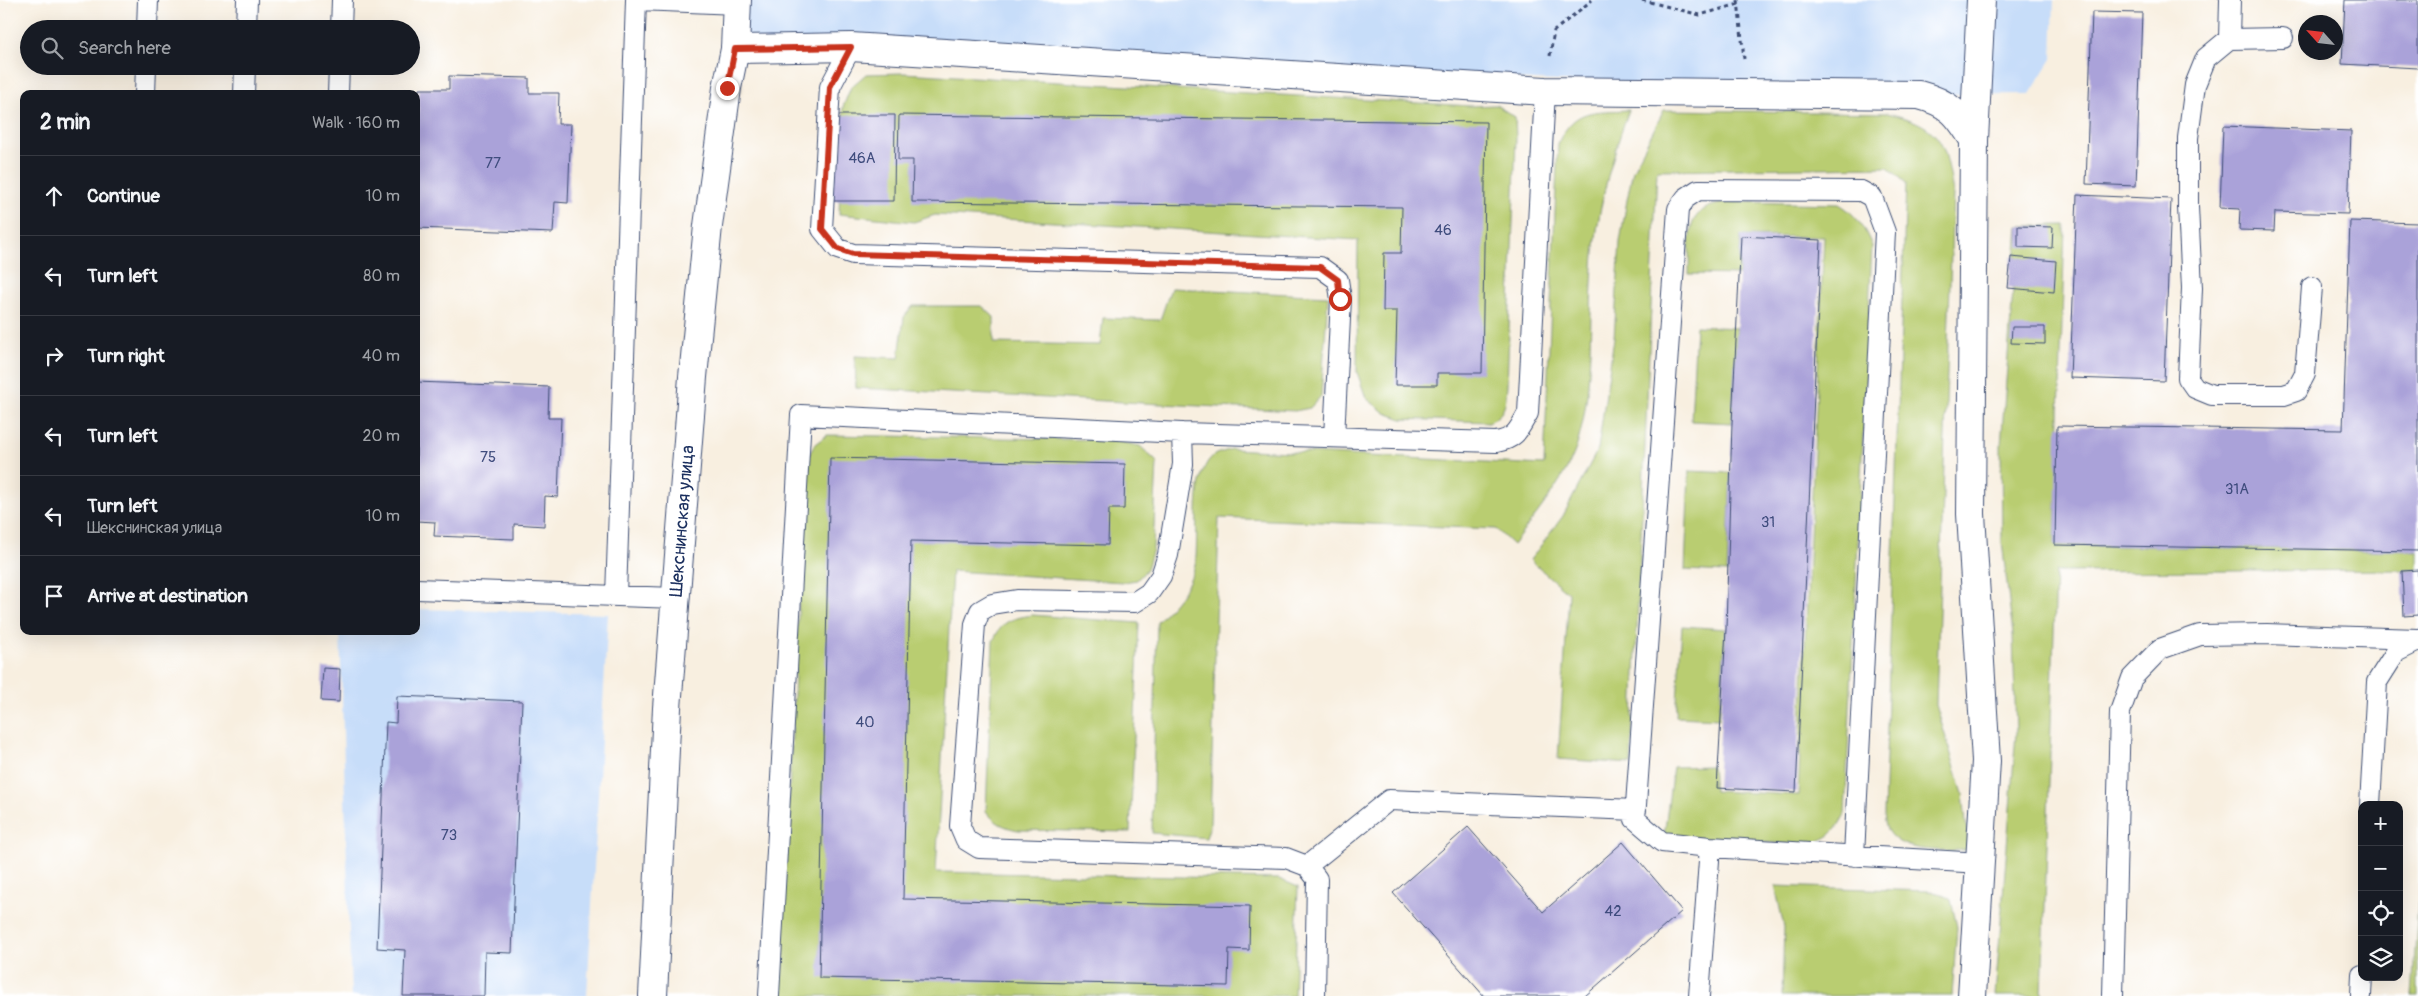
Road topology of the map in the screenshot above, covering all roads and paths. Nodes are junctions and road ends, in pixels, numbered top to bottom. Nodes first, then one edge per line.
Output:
1 (148, 0) edge
2 (247, 0) edge
3 (342, 0) edge
4 (637, 0) edge
5 (1592, 0) edge
6 (1642, 0) edge
7 (1981, 0) edge
8 (2230, 0) edge
9 (737, 2) edge
10 (1739, 2) edge
11 (147, 20) edge
12 (246, 20) edge
13 (341, 20) edge
14 (2283, 38) dead end
15 (2229, 39) junction
16 (851, 47) junction
17 (735, 49) junction
18 (146, 75) edge
19 (245, 75) edge
20 (339, 75) edge
21 (145, 90) edge
22 (244, 90) edge
23 (338, 90) edge
24 (1545, 91) junction
25 (1748, 94) junction
26 (1974, 140) junction
27 (2312, 287) dead end
28 (1182, 433) junction
29 (1334, 438) junction
30 (420, 589) edge
31 (616, 596) junction
32 (676, 598) junction
33 (2418, 640) edge
34 (2370, 801) edge
35 (1636, 810) junction
36 (1710, 847) junction
37 (1854, 856) junction
38 (1981, 863) junction
39 (1306, 866) junction
40 (2362, 981) edge
41 (653, 996) edge
42 (769, 996) edge
43 (1316, 996) edge
44 (1699, 996) edge
45 (1972, 996) edge
46 (2113, 996) edge
47 (2361, 996) edge

1 - 11 lane
2 - 12 lane
3 - 13 lane
4 - 9 lane
4 - 31 lane
5 - 24 path
6 - 10 path
7 - 26 street
8 - 15 lane
9 - 17 street, Шекснинская улица
10 - 25 path
14 - 15 lane
15 - 27 lane
16 - 17 street
16 - 24 street
16 - 29 lane
17 - 32 street, Шекснинская улица
18 - 21 lane
19 - 22 lane
20 - 23 lane
24 - 25 street
24 - 29 lane
25 - 26 street
26 - 38 street
28 - 29 lane
28 - 39 lane
28 - 42 lane
30 - 31 lane
31 - 32 lane
32 - 41 street, Шекснинская улица
33 - 34 lane
33 - 46 lane
35 - 36 lane
35 - 37 lane
35 - 39 lane
36 - 37 lane
36 - 44 lane
37 - 38 lane
38 - 45 street
39 - 43 lane
40 - 47 lane

